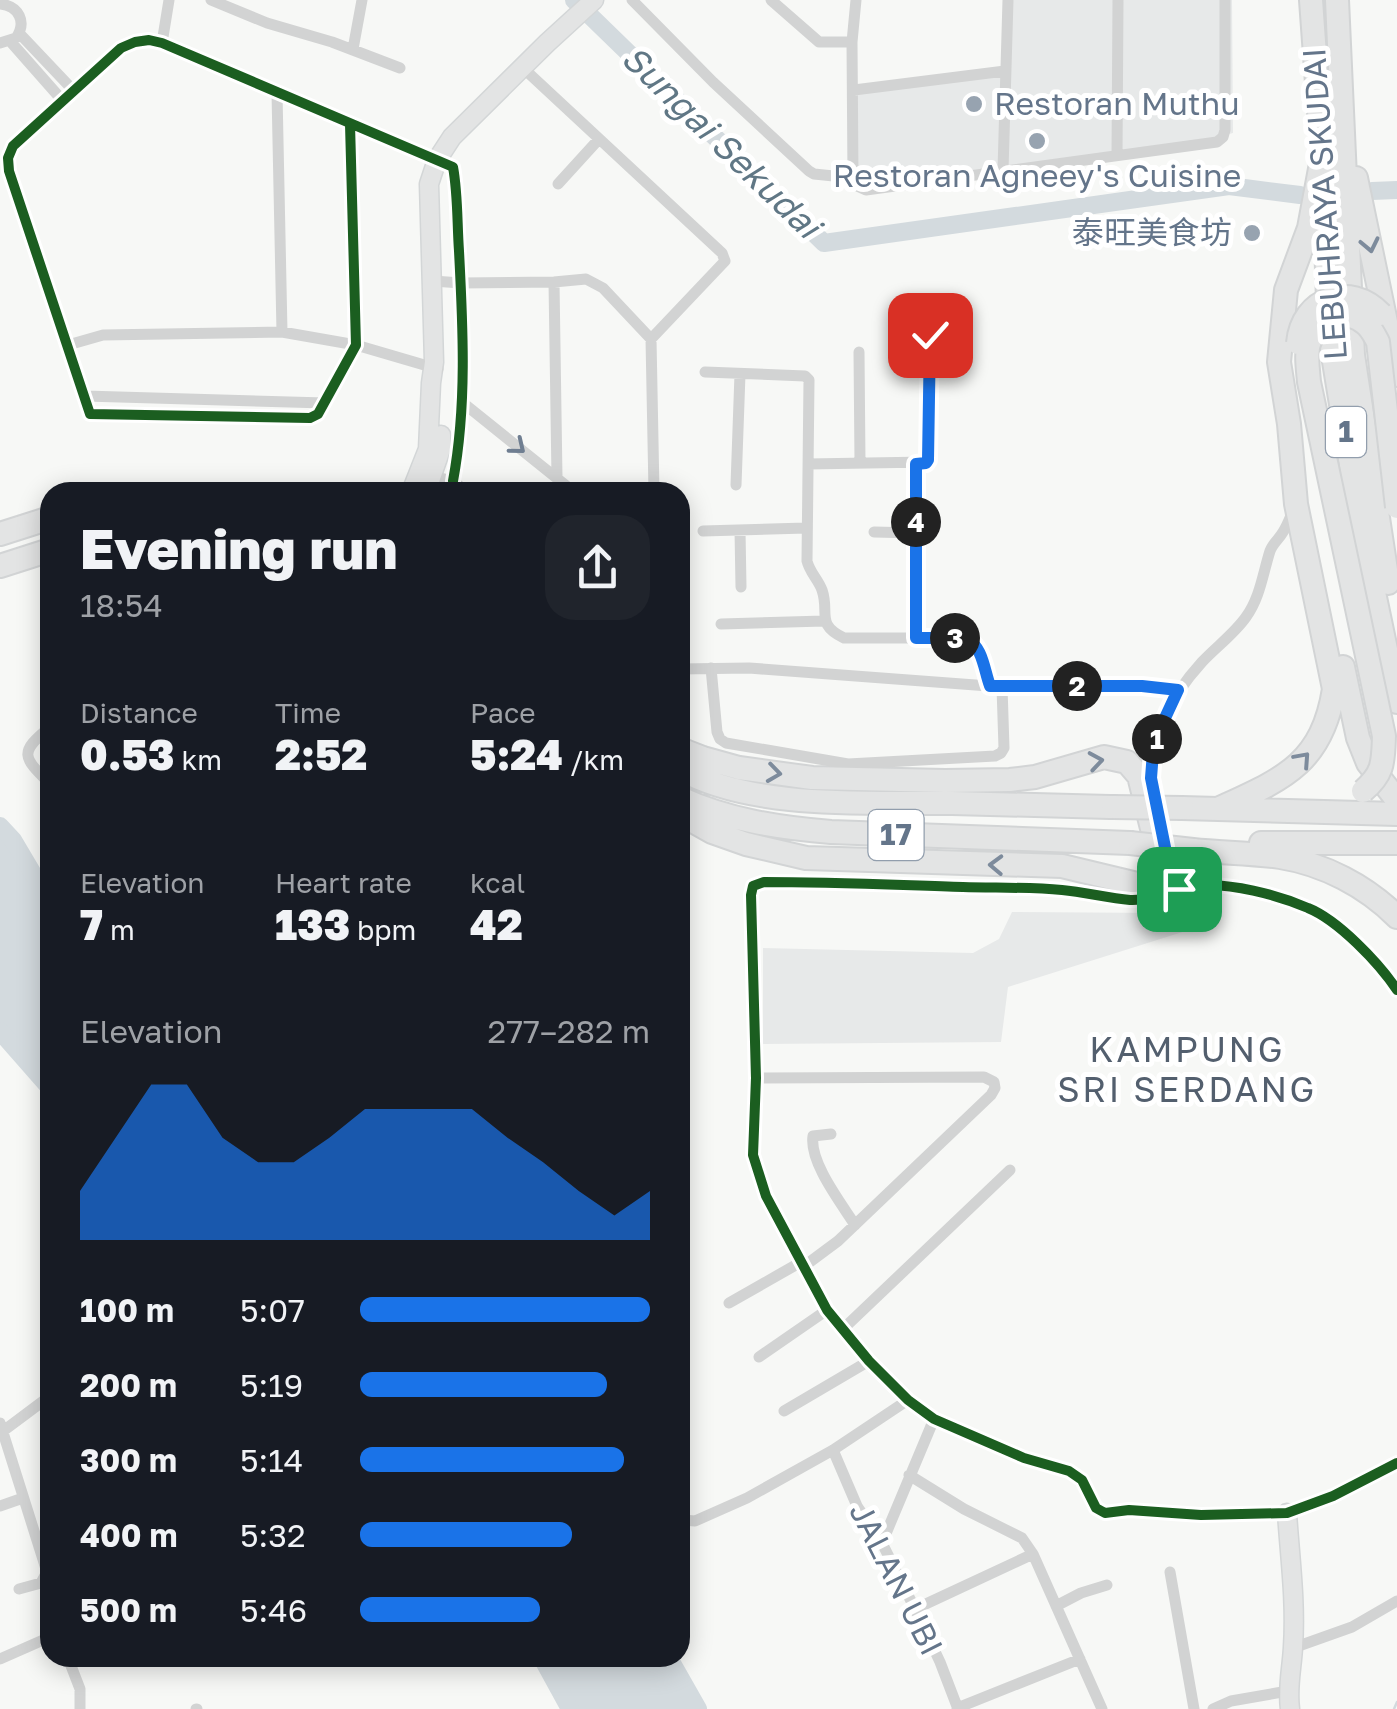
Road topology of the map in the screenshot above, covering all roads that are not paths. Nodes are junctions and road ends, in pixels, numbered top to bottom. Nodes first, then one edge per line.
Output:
1 (168, 0) edge
2 (212, 0) edge
3 (362, 0) edge
4 (594, 0) edge
5 (632, 0) edge
6 (771, 0) edge
7 (856, 0) edge
8 (1008, 0) edge
9 (1118, 0) edge
10 (1225, 0) edge
11 (1312, 0) edge
12 (1337, 0) edge
13 (0, 4) edge
14 (21, 5) edge
15 (10, 39) edge
16 (852, 42) junction
17 (162, 43) junction
18 (353, 49) junction
19 (522, 67) junction
20 (400, 68) dead end
21 (1005, 71) junction
22 (73, 90) junction
23 (854, 90) junction
24 (277, 93) junction
25 (62, 100) junction
26 (1342, 116) junction
27 (350, 124) junction
28 (599, 140) junction
29 (1117, 155) junction
30 (1322, 158) junction
31 (437, 160) junction
32 (1003, 170) junction
33 (853, 178) junction
34 (558, 184) dead end
35 (432, 281) junction
36 (554, 282) junction
37 (460, 283) junction
38 (282, 332) junction
39 (930, 335) dead end
40 (650, 339) junction
41 (68, 345) junction
42 (356, 345) junction
43 (859, 352) dead end
44 (435, 366) junction
45 (705, 372) dead end
46 (740, 374) junction
47 (1397, 375) edge
48 (1281, 382) junction
49 (1397, 393) edge
50 (84, 396) junction
51 (462, 402) junction
52 (322, 408) junction
53 (860, 462) junction
54 (922, 462) junction
55 (808, 464) junction
56 (557, 478) junction
57 (453, 481) joint
58 (415, 482) edge
59 (431, 482) edge
60 (445, 482) edge
61 (562, 482) edge
62 (654, 482) edge
63 (736, 485) dead end
64 (1296, 504) junction
65 (1397, 507) edge
66 (40, 521) edge
67 (806, 528) junction
68 (740, 530) junction
69 (703, 531) dead end
70 (874, 532) dead end
71 (916, 533) junction
72 (0, 534) edge
73 (40, 553) edge
74 (0, 566) edge
75 (741, 587) dead end
76 (824, 620) junction
77 (721, 624) dead end
78 (1397, 625) edge
79 (916, 638) junction
80 (711, 668) junction
81 (690, 669) edge
82 (996, 687) junction
83 (1178, 690) junction
84 (1397, 702) edge
85 (40, 736) edge
86 (690, 753) edge
87 (40, 773) edge
88 (690, 774) edge
89 (1397, 782) edge
90 (1397, 800) edge
91 (690, 802) edge
92 (1364, 802) junction
93 (1220, 808) junction
94 (1397, 814) edge
95 (690, 820) edge
96 (1386, 843) edge
97 (1192, 846) junction
98 (1232, 854) junction
99 (1179, 889) junction
100 (1397, 917) edge
101 (1397, 938) edge
102 (1397, 990) edge
103 (756, 1078) junction
104 (832, 1134) dead end
105 (1010, 1170) dead end
106 (855, 1225) junction
107 (802, 1265) junction
108 (729, 1303) dead end
109 (827, 1310) junction
110 (843, 1330) junction
111 (759, 1357) dead end
112 (869, 1360) junction
113 (908, 1400) junction
114 (40, 1402) edge
115 (784, 1411) dead end
116 (934, 1419) junction
117 (2, 1427) edge
118 (833, 1450) junction
119 (1397, 1463) edge
120 (909, 1476) junction
121 (22, 1498) junction
122 (0, 1506) edge
123 (1287, 1514) junction
124 (690, 1521) edge
125 (882, 1543) junction
126 (40, 1551) edge
127 (1033, 1554) junction
128 (1170, 1572) dead end
129 (40, 1584) edge
130 (1107, 1585) dead end
131 (20, 1589) dead end
132 (1397, 1601) edge
133 (1056, 1606) junction
134 (915, 1609) junction
135 (40, 1641) edge
136 (1293, 1648) junction
137 (0, 1659) edge
138 (1080, 1659) junction
139 (71, 1667) edge
140 (1289, 1700) edge
141 (958, 1708) edge
142 (80, 1709) edge
143 (1102, 1709) edge
144 (1194, 1709) edge
145 (1212, 1709) edge

1 - 17 street
2 - 18 street
3 - 18 street
4 - 19 street
5 - 33 street
6 - 16 street
7 - 16 street
8 - 21 street
9 - 29 street
10 - 29 street
11 - 30 highway, LEBUHRAYA SKUDAI / 1
12 - 26 highway, LEBUHRAYA SKUDAI / 1
13 - 14 street
14 - 15 street
15 - 22 street
15 - 25 street
16 - 23 street
17 - 22 street
17 - 24 street
18 - 20 street
19 - 28 street
19 - 31 street
21 - 23 street
21 - 32 street
22 - 25 street
23 - 33 street
24 - 27 street
24 - 38 street
25 - 41 street
26 -> 47 highway
26 - 78 highway, LEBUHRAYA SKUDAI / 1
27 - 31 street
27 - 42 street
28 - 34 street
28 - 40 street
29 - 32 street
30 - 48 highway
30 - 84 highway, LEBUHRAYA SKUDAI / 1
31 - 35 street
31 - 37 street
32 - 33 street
35 - 37 street
35 - 44 street
36 - 37 street
36 - 40 street
36 - 56 street
37 - 51 street
38 - 41 street
38 - 42 street
39 - 54 street
40 - 62 street
41 - 50 street
42 - 44 street
42 - 52 street
43 - 53 street
44 - 58 street
44 - 59 street
45 - 46 street
46 - 55 street
46 - 63 street
48 - 64 highway
48 - 90 highway
49 - 89 highway, bridge
50 - 52 street
50 - 52 street
51 -> 56 street
51 - 57 street
53 - 54 street
53 - 55 street
54 - 71 street
55 - 67 street
56 - 61 street
57 - 60 street
64 - 83 street
93 -> 64 highway
65 - 92 highway, bridge
66 - 72 highway
67 - 68 street
67 - 76 street
68 - 69 street
68 - 75 street
70 - 71 street
71 - 79 street
73 - 74 highway
76 - 77 street
76 - 79 street
79 - 82 street
80 - 81 street
80 - 82 street
80 - 82 street
82 - 83 street
83 - 99 street
85 - 87 street
86 -> 95 highway
88 - 93 highway, 17, bridge
91 - 97 highway, 17, bridge
92 - 93 highway, 17
92 - 94 highway
96 - 97 highway, 17
97 - 98 highway
98 - 100 highway
98 - 101 highway
99 - 102 street
99 - 103 street
103 - 106 street
103 - 107 street
104 - 106 street
105 - 110 street
106 - 107 street
107 - 108 street
107 - 109 street
109 - 110 street
109 - 111 street
110 - 112 street
112 - 113 street
112 - 115 street
113 - 116 street
113 - 118 street
114 - 117 street
116 - 120 street
116 - 123 street
117 - 121 street
118 - 124 street
118 - 125 street, JALAN UBI
119 - 123 street
120 - 125 street
120 - 127 street
121 - 122 street
121 - 126 street
123 - 136 street
125 - 134 street, JALAN UBI
127 - 133 street
127 - 134 street
128 - 144 street
129 - 131 street
130 - 133 street
132 - 136 street
133 - 138 street
134 - 141 street, JALAN UBI
135 - 137 street
136 - 140 street
138 - 141 street
138 - 143 street
139 - 142 street
140 - 145 street

